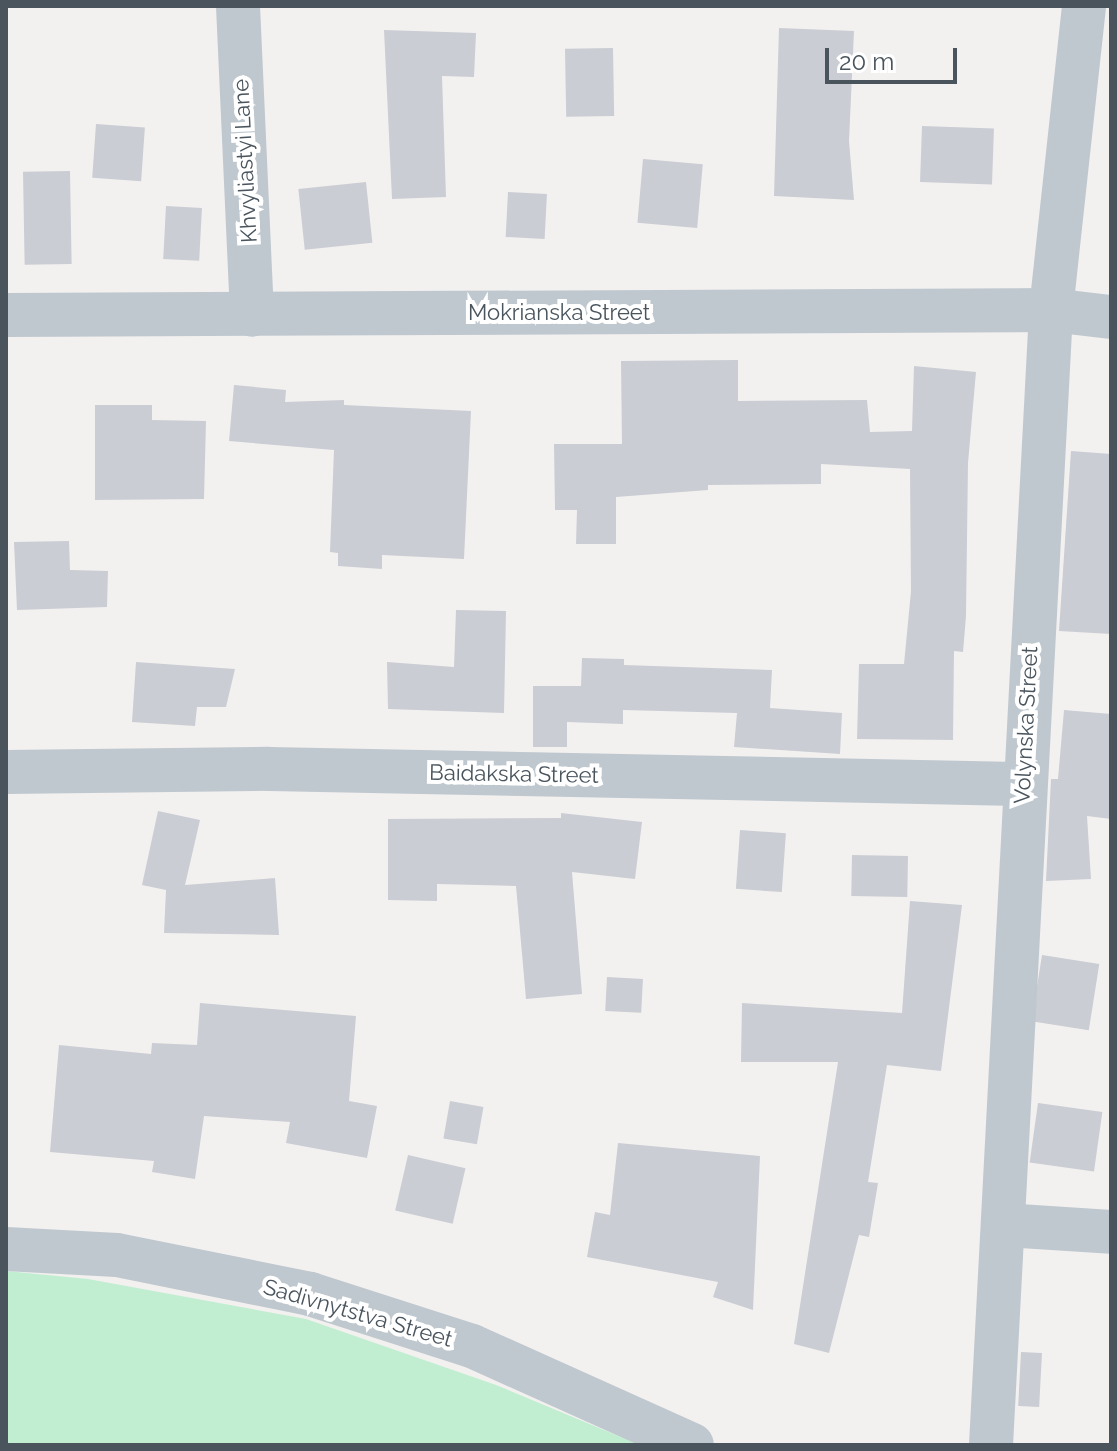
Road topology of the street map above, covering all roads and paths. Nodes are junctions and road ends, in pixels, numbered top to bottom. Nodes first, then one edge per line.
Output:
1 (238, 6) edge
2 (1084, 6) edge
3 (1051, 310) junction
4 (6, 315) edge
5 (252, 315) junction
6 (1111, 317) edge
7 (6, 772) edge
8 (1023, 784) junction
9 (1004, 1225) junction
10 (1111, 1232) edge
11 (6, 1249) edge
12 (692, 1445) edge
13 (991, 1445) edge

1 - 5 street, Khvyliastyi Lane
2 - 3 street, Volynska Street
3 - 5 street, Mokrianska Street
3 - 6 street, Mokrianska Street
3 - 8 street, Volynska Street
4 - 5 street, Mokrianska Street
7 - 8 street, Baidakska Street
8 - 9 street, Volynska Street
9 - 10 street
9 - 13 street, Volynska Street
11 - 12 street, Sadivnytstva Street

